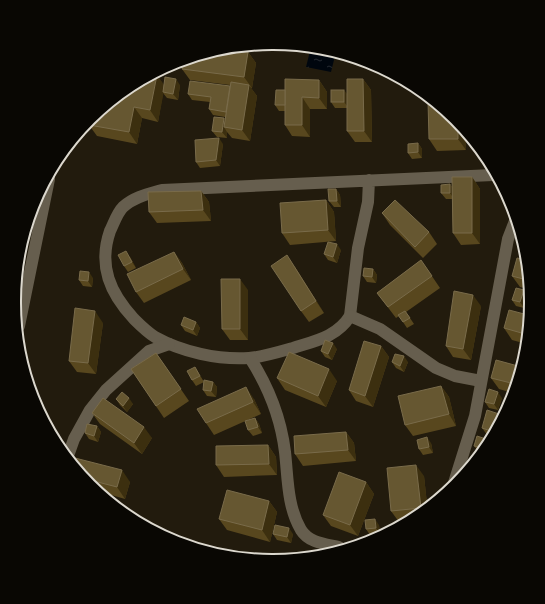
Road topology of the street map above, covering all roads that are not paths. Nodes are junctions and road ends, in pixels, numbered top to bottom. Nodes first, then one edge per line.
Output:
1 (490, 175) edge
2 (369, 180) junction
3 (47, 192) edge
4 (513, 227) edge
5 (22, 313) edge
6 (350, 316) junction
7 (169, 344) junction
8 (250, 358) junction
9 (481, 380) junction
10 (70, 451) edge
11 (457, 473) edge
12 (334, 546) edge

1 - 2 street
2 - 6 street
2 - 7 street
3 - 5 street
4 - 9 street
6 - 8 street
6 - 9 street
7 - 8 street
7 - 10 street
8 - 12 street
9 - 11 street

